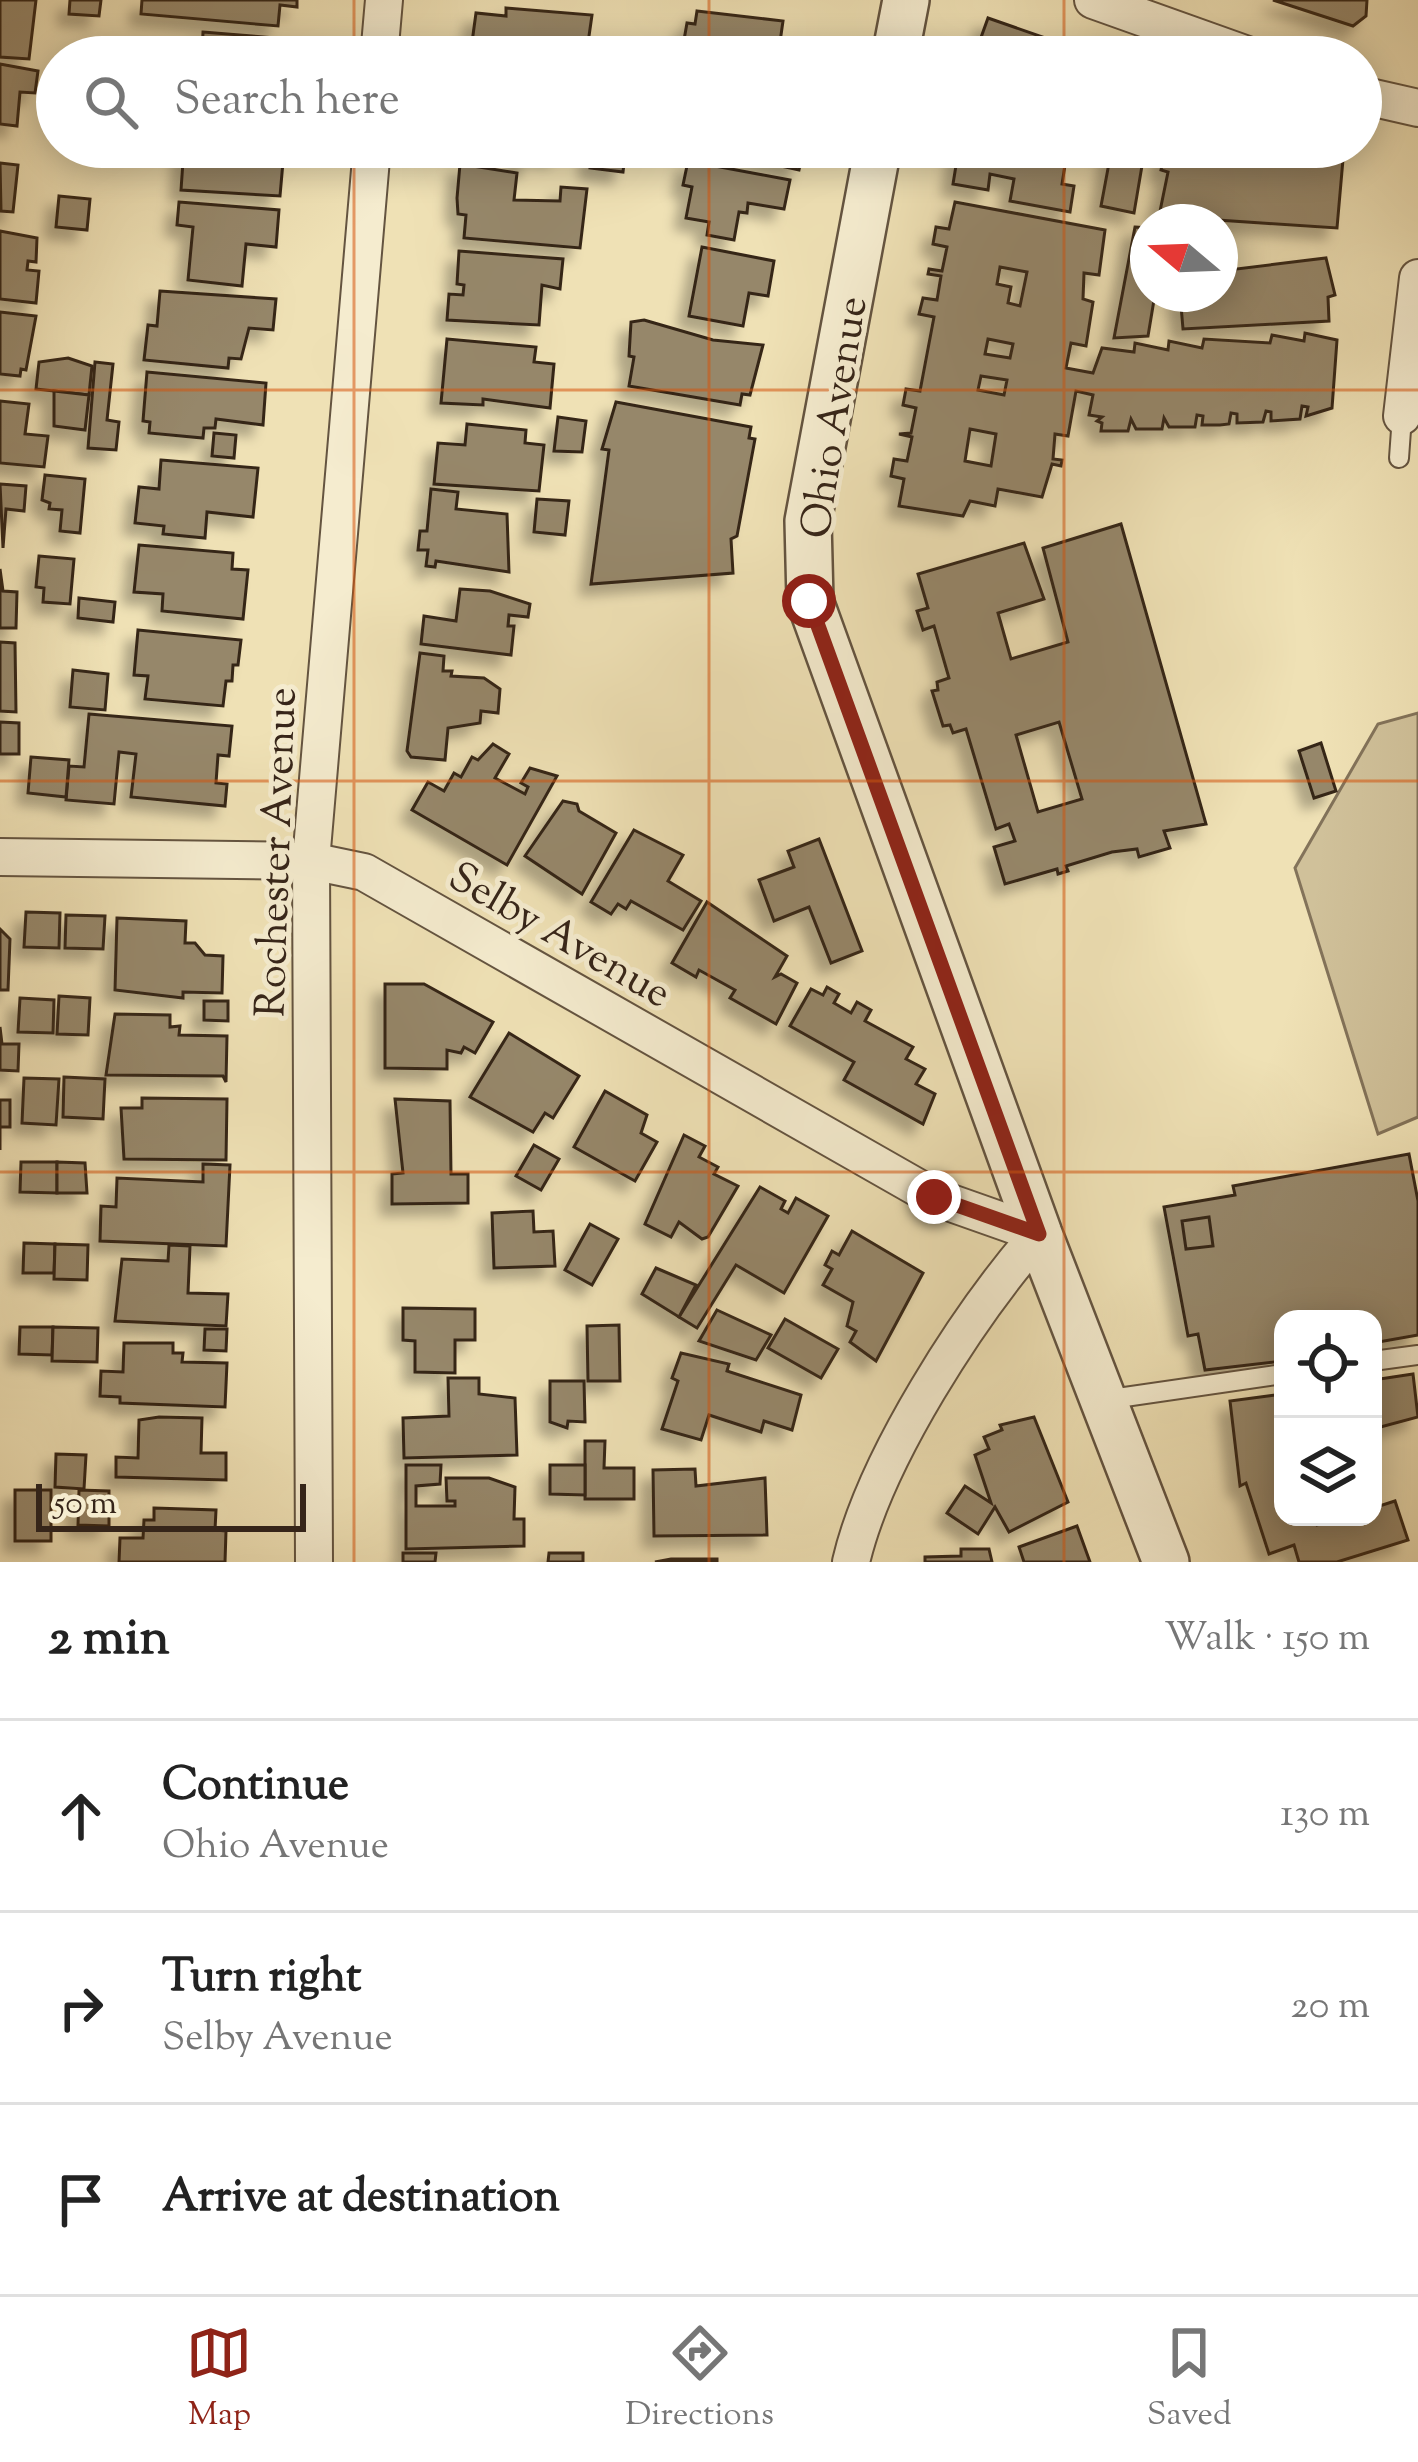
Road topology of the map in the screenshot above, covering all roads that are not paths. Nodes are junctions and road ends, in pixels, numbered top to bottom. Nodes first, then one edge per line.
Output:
1 (384, 0) edge
2 (906, 0) edge
3 (1093, 0) edge
4 (381, 36) edge
5 (899, 36) edge
6 (1194, 36) edge
7 (1382, 100) edge
8 (1418, 108) edge
9 (370, 168) edge
10 (874, 168) edge
11 (1418, 278) edge
12 (1402, 416) joint
13 (1399, 458) dead end
14 (0, 857) edge
15 (311, 862) junction
16 (1039, 1234) junction
17 (1418, 1354) edge
18 (1382, 1360) edge
19 (1274, 1375) edge
20 (1103, 1400) junction
21 (314, 1562) edge
22 (851, 1562) edge
23 (1166, 1562) edge

1 - 4 street
2 - 5 street
3 - 6 street
7 - 8 street
9 - 15 street, Rochester Avenue
10 - 16 street, Ohio Avenue
11 - 12 street
12 - 13 lane
14 - 15 street, Selby Avenue
15 - 16 street, Selby Avenue
15 - 21 street, Rochester Avenue
16 - 20 street, Ohio Avenue
16 - 22 street
17 - 18 lane
19 - 20 lane
20 - 23 street, Ohio Avenue

